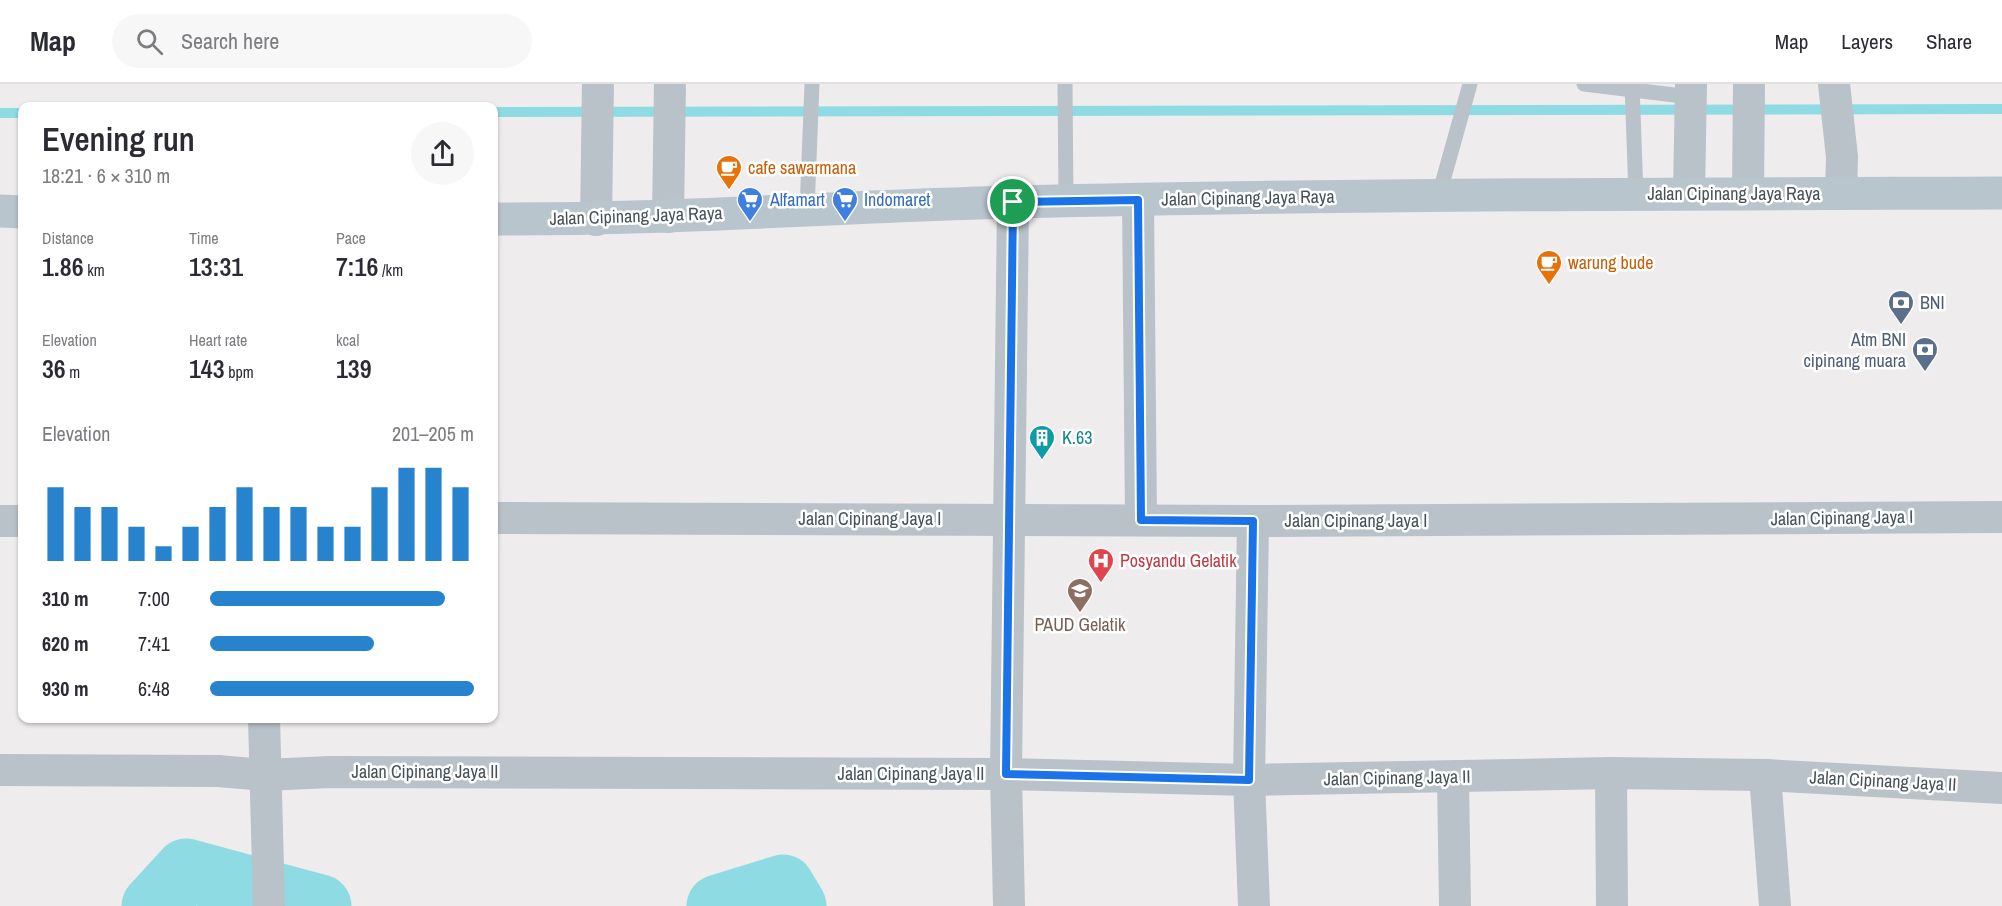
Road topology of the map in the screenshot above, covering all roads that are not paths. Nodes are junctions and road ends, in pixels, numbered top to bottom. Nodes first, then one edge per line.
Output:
1 (598, 84) edge
2 (670, 84) edge
3 (1065, 84) edge
4 (1584, 84) edge
5 (1749, 84) edge
6 (812, 89) edge
7 (1469, 89) edge
8 (1632, 90) edge
9 (1835, 92) edge
10 (1691, 96) edge
11 (1689, 183) junction
12 (1748, 187) junction
13 (2002, 193) edge
14 (1842, 194) junction
15 (1439, 195) junction
16 (1636, 195) junction
17 (1138, 200) junction
18 (1066, 201) junction
19 (1013, 202) junction
20 (807, 210) junction
21 (0, 211) edge
22 (18, 212) edge
23 (668, 217) junction
24 (498, 219) edge
25 (596, 219) junction
26 (2002, 517) edge
27 (498, 518) edge
28 (1010, 520) junction
29 (1141, 520) junction
30 (0, 521) edge
31 (18, 521) edge
32 (1253, 521) junction
33 (264, 723) edge
34 (0, 770) edge
35 (1611, 773) junction
36 (1006, 774) junction
37 (265, 775) junction
38 (1765, 775) junction
39 (1453, 777) junction
40 (1249, 780) junction
41 (2002, 788) edge
42 (269, 906) edge
43 (1009, 906) edge
44 (1254, 906) edge
45 (1455, 906) edge
46 (1612, 906) edge
47 (1775, 906) edge

1 - 25 street
2 - 23 street
3 - 18 lane
4 - 8 lane
5 - 12 street
6 - 20 lane
7 - 15 lane
8 - 10 lane
8 - 16 lane
9 - 14 street
10 - 11 street
11 - 12 main road, Jalan Cipinang Jaya Raya
11 - 16 main road, Jalan Cipinang Jaya Raya
12 - 14 main road, Jalan Cipinang Jaya Raya
13 - 14 main road, Jalan Cipinang Jaya Raya
15 - 16 main road, Jalan Cipinang Jaya Raya
15 - 17 main road, Jalan Cipinang Jaya Raya
17 - 18 main road, Jalan Cipinang Jaya Raya
17 - 29 street
18 - 19 main road, Jalan Cipinang Jaya Raya
19 - 20 main road, Jalan Cipinang Jaya Raya
19 - 28 street
20 - 23 main road, Jalan Cipinang Jaya Raya
21 - 22 main road
23 - 25 main road, Jalan Cipinang Jaya Raya
24 - 25 main road, Jalan Cipinang Jaya Raya
26 - 32 street, Jalan Cipinang Jaya I
27 - 28 street, Jalan Cipinang Jaya I
28 - 29 street, Jalan Cipinang Jaya I
28 - 36 street
29 - 32 street, Jalan Cipinang Jaya I
30 - 31 street
32 - 40 street
33 - 37 street
34 - 37 street, Jalan Cipinang Jaya II
35 - 38 street, Jalan Cipinang Jaya II
35 - 39 street, Jalan Cipinang Jaya II
35 - 46 street
36 - 37 street, Jalan Cipinang Jaya II
36 - 40 street, Jalan Cipinang Jaya II
36 - 43 street
37 - 42 street
38 - 41 street, Jalan Cipinang Jaya II
38 - 47 street
39 - 40 street, Jalan Cipinang Jaya II
39 - 45 street
40 - 44 street

